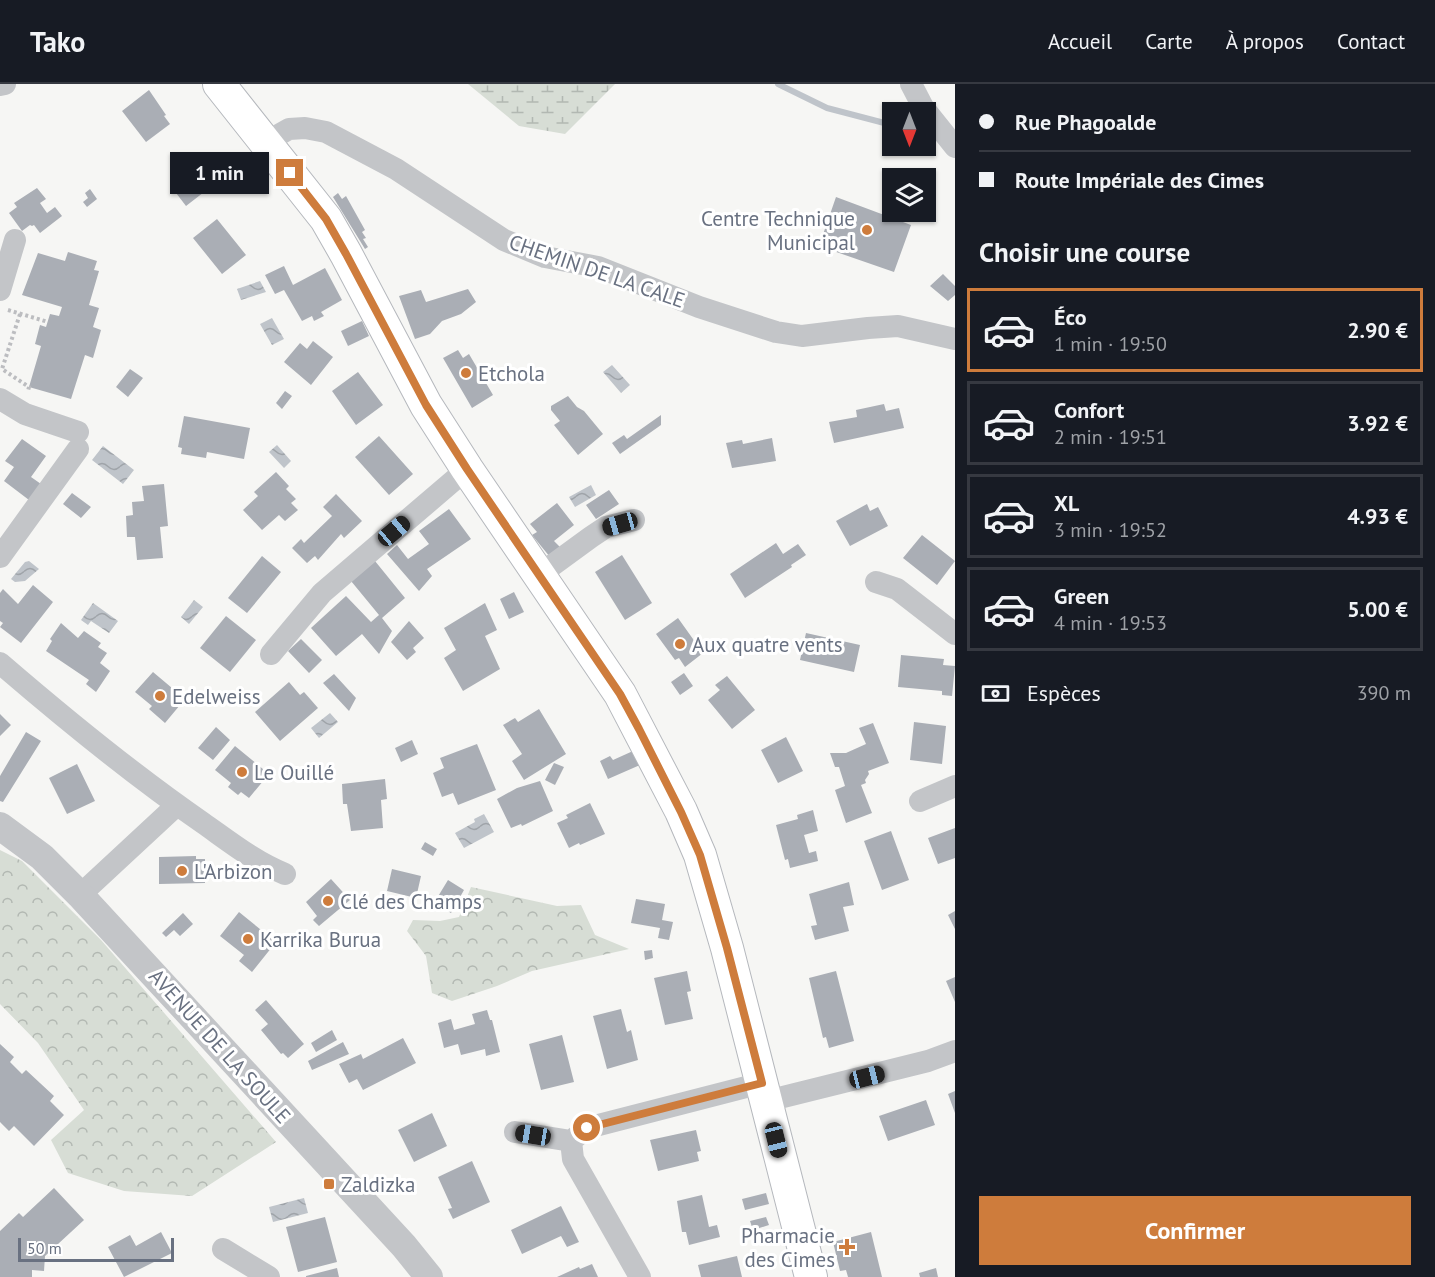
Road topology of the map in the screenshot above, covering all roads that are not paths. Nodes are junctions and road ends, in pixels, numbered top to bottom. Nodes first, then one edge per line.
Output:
1 (5, 84) edge
2 (219, 84) edge
3 (911, 84) edge
4 (0, 86) edge
5 (266, 142) junction
6 (955, 147) edge
7 (15, 240) dead end
8 (2, 299) edge
9 (955, 339) edge
10 (9, 404) edge
11 (467, 469) junction
12 (634, 520) dead end
13 (0, 557) edge
14 (538, 575) junction
15 (876, 582) dead end
16 (955, 634) edge
17 (271, 654) dead end
18 (0, 663) edge
19 (955, 786) edge
20 (920, 801) dead end
21 (177, 805) junction
22 (0, 826) edge
23 (285, 874) dead end
24 (81, 895) junction
25 (955, 1051) edge
26 (764, 1092) junction
27 (514, 1132) dead end
28 (571, 1141) junction
29 (223, 1249) dead end
30 (269, 1277) edge
31 (429, 1277) edge
32 (640, 1277) edge
33 (812, 1277) edge

1 - 4 street
2 - 5 main road
3 - 6 street
5 - 9 street, CHEMIN DE LA CALE
5 - 11 main road
7 - 8 street
10 - 13 street
11 - 14 main road
11 - 17 street
12 - 14 street
14 - 26 main road
15 - 16 street
18 - 21 street
19 - 20 street
21 - 23 street
21 - 24 street
22 - 24 street, AVENUE DE LA SOULE
24 - 31 street, AVENUE DE LA SOULE
25 - 26 street
26 - 28 street
26 - 33 main road
27 - 28 street
28 - 32 street
29 - 30 street

